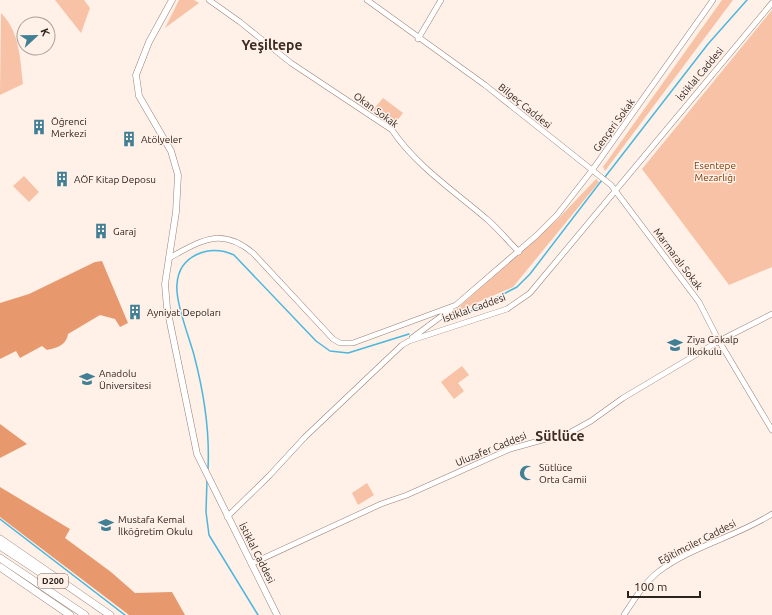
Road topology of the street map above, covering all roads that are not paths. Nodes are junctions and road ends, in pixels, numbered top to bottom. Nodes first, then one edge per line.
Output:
1 (172, 0) edge
2 (209, 0) edge
3 (367, 0) edge
4 (441, 0) edge
5 (713, 0) edge
6 (772, 3) edge
7 (418, 38) junction
8 (593, 169) junction
9 (616, 191) junction
10 (519, 252) junction
11 (169, 258) junction
12 (456, 305) junction
13 (772, 314) edge
14 (408, 341) junction
15 (719, 341) junction
16 (772, 430) edge
17 (772, 514) edge
18 (227, 517) junction
19 (0, 538) edge
20 (0, 546) edge
21 (0, 558) edge
22 (251, 564) junction
23 (0, 568) edge
24 (70, 615) edge
25 (85, 615) edge
26 (106, 615) edge
27 (110, 615) edge
28 (277, 615) edge
29 (624, 615) edge

1 - 11 main road
2 - 10 street, Okan Sokak
3 - 7 street, Bilgeç Caddesi
4 - 7 street
5 - 8 street, Gençeri Sokak
6 - 9 street, İstiklal Caddesi
7 - 8 street, Bilgeç Caddesi
8 - 9 street, Bilgeç Caddesi
8 - 10 street, Gençeri Sokak
9 - 14 street, İstiklal Caddesi
9 - 15 street, Marmaralı Sokak
10 - 12 street, Gençeri Sokak
11 - 12 street
11 - 18 main road
12 - 14 street, Gençeri Sokak
13 - 15 street, Uluzafer Caddesi
14 - 18 street, İstiklal Caddesi
15 - 16 street, Marmaralı Sokak
15 - 22 street, Uluzafer Caddesi
17 - 29 street, Eğitimciler Caddesi
18 - 22 main road, İstiklal Caddesi
19 - 27 highway
20 - 26 highway, D200
21 - 25 highway, D200
22 - 28 main road, İstiklal Caddesi
23 - 24 highway

